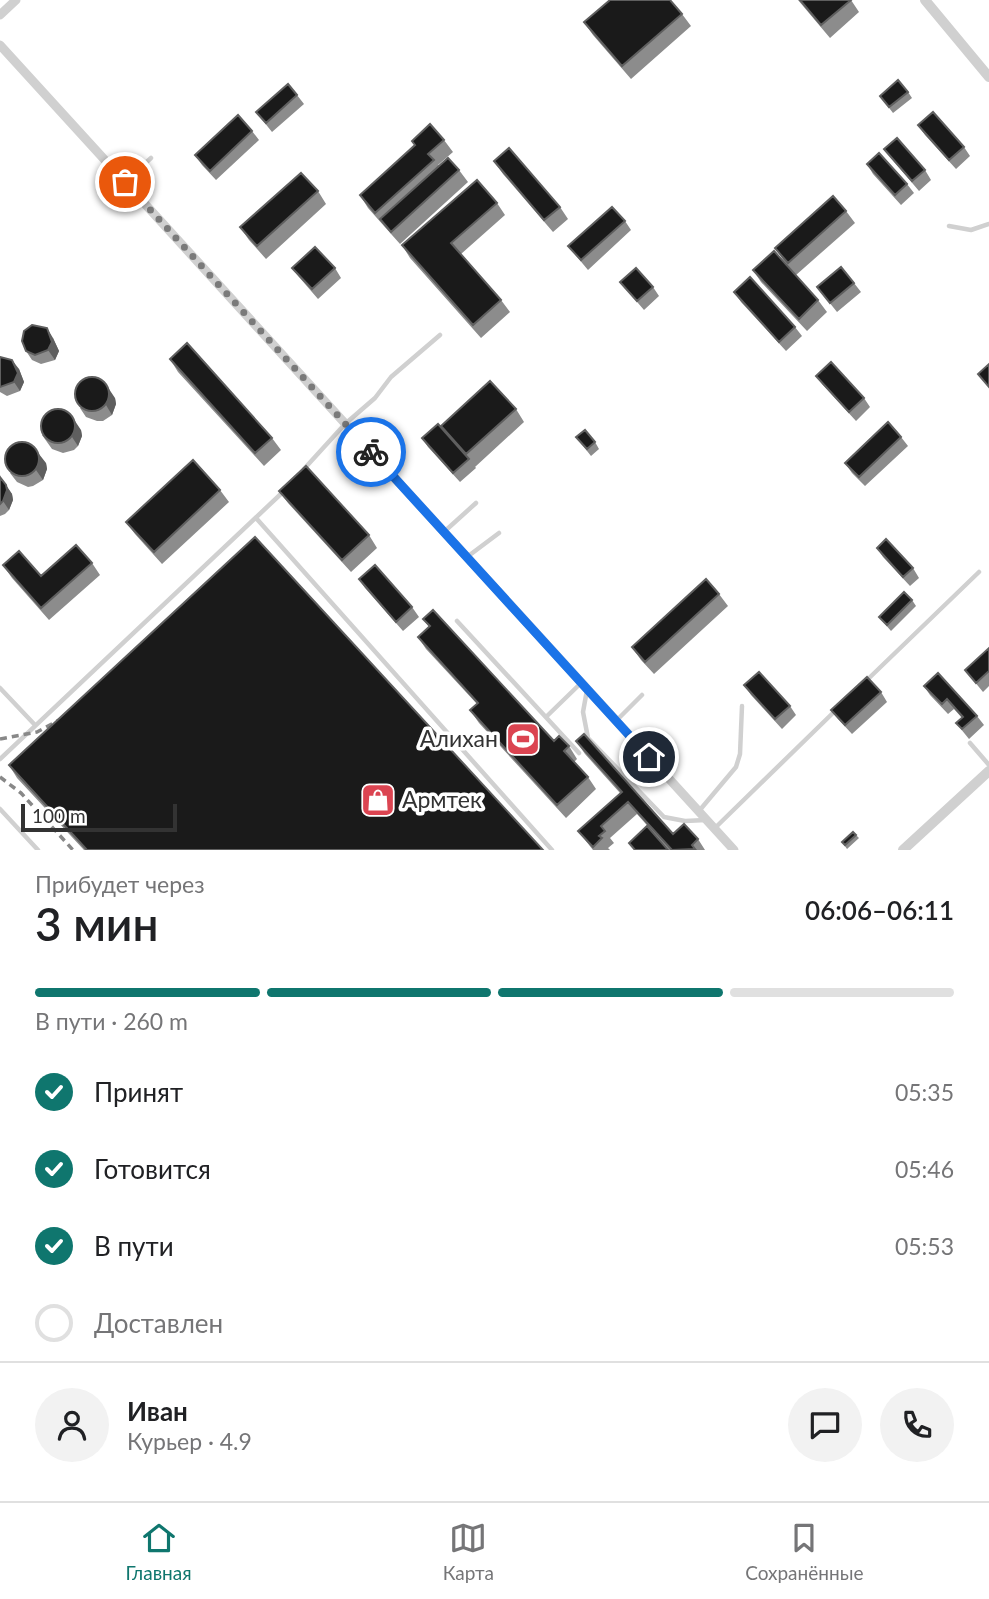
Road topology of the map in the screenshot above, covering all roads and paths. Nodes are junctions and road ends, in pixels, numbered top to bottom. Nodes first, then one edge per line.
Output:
1 (16, 0) edge
2 (926, 0) edge
3 (0, 15) edge
4 (0, 45) edge
5 (989, 77) edge
6 (151, 158) dead end
7 (125, 182) junction
8 (989, 224) edge
9 (949, 226) dead end
10 (440, 335) dead end
11 (345, 424) junction
12 (301, 472) edge
13 (294, 482) edge
14 (475, 503) dead end
15 (256, 518) junction
16 (444, 532) junction
17 (499, 533) dead end
18 (467, 557) junction
19 (979, 572) dead end
20 (457, 621) dead end
21 (584, 686) junction
22 (0, 688) edge
23 (859, 688) edge
24 (642, 695) dead end
25 (742, 706) dead end
26 (839, 707) edge
27 (545, 718) junction
28 (616, 721) junction
29 (35, 725) junction
30 (970, 743) dead end
31 (579, 754) edge
32 (0, 759) edge
33 (989, 765) edge
34 (989, 771) edge
35 (0, 809) edge
36 (699, 812) junction
37 (707, 820) junction
38 (714, 829) junction
39 (38, 850) edge
40 (552, 850) edge
41 (734, 850) edge
42 (903, 850) edge

1 - 3 street
2 - 5 street
4 - 7 street
6 - 7 lane
7 - 11 street
8 - 9 lane
10 - 11 lane
11 - 12 lane
11 - 16 street
13 - 15 lane
14 - 16 lane
15 - 29 lane
15 - 40 lane
16 - 18 street
17 - 18 lane
18 - 21 street
19 - 23 lane
20 - 27 lane
21 - 27 lane
21 - 28 street
21 - 37 lane
22 - 29 lane
24 - 28 lane
25 - 36 lane
26 - 38 lane
27 - 31 lane
28 - 36 street
29 - 32 lane
30 - 33 lane
34 - 42 street
35 - 39 lane
36 - 37 street
37 - 38 street
38 - 41 street

